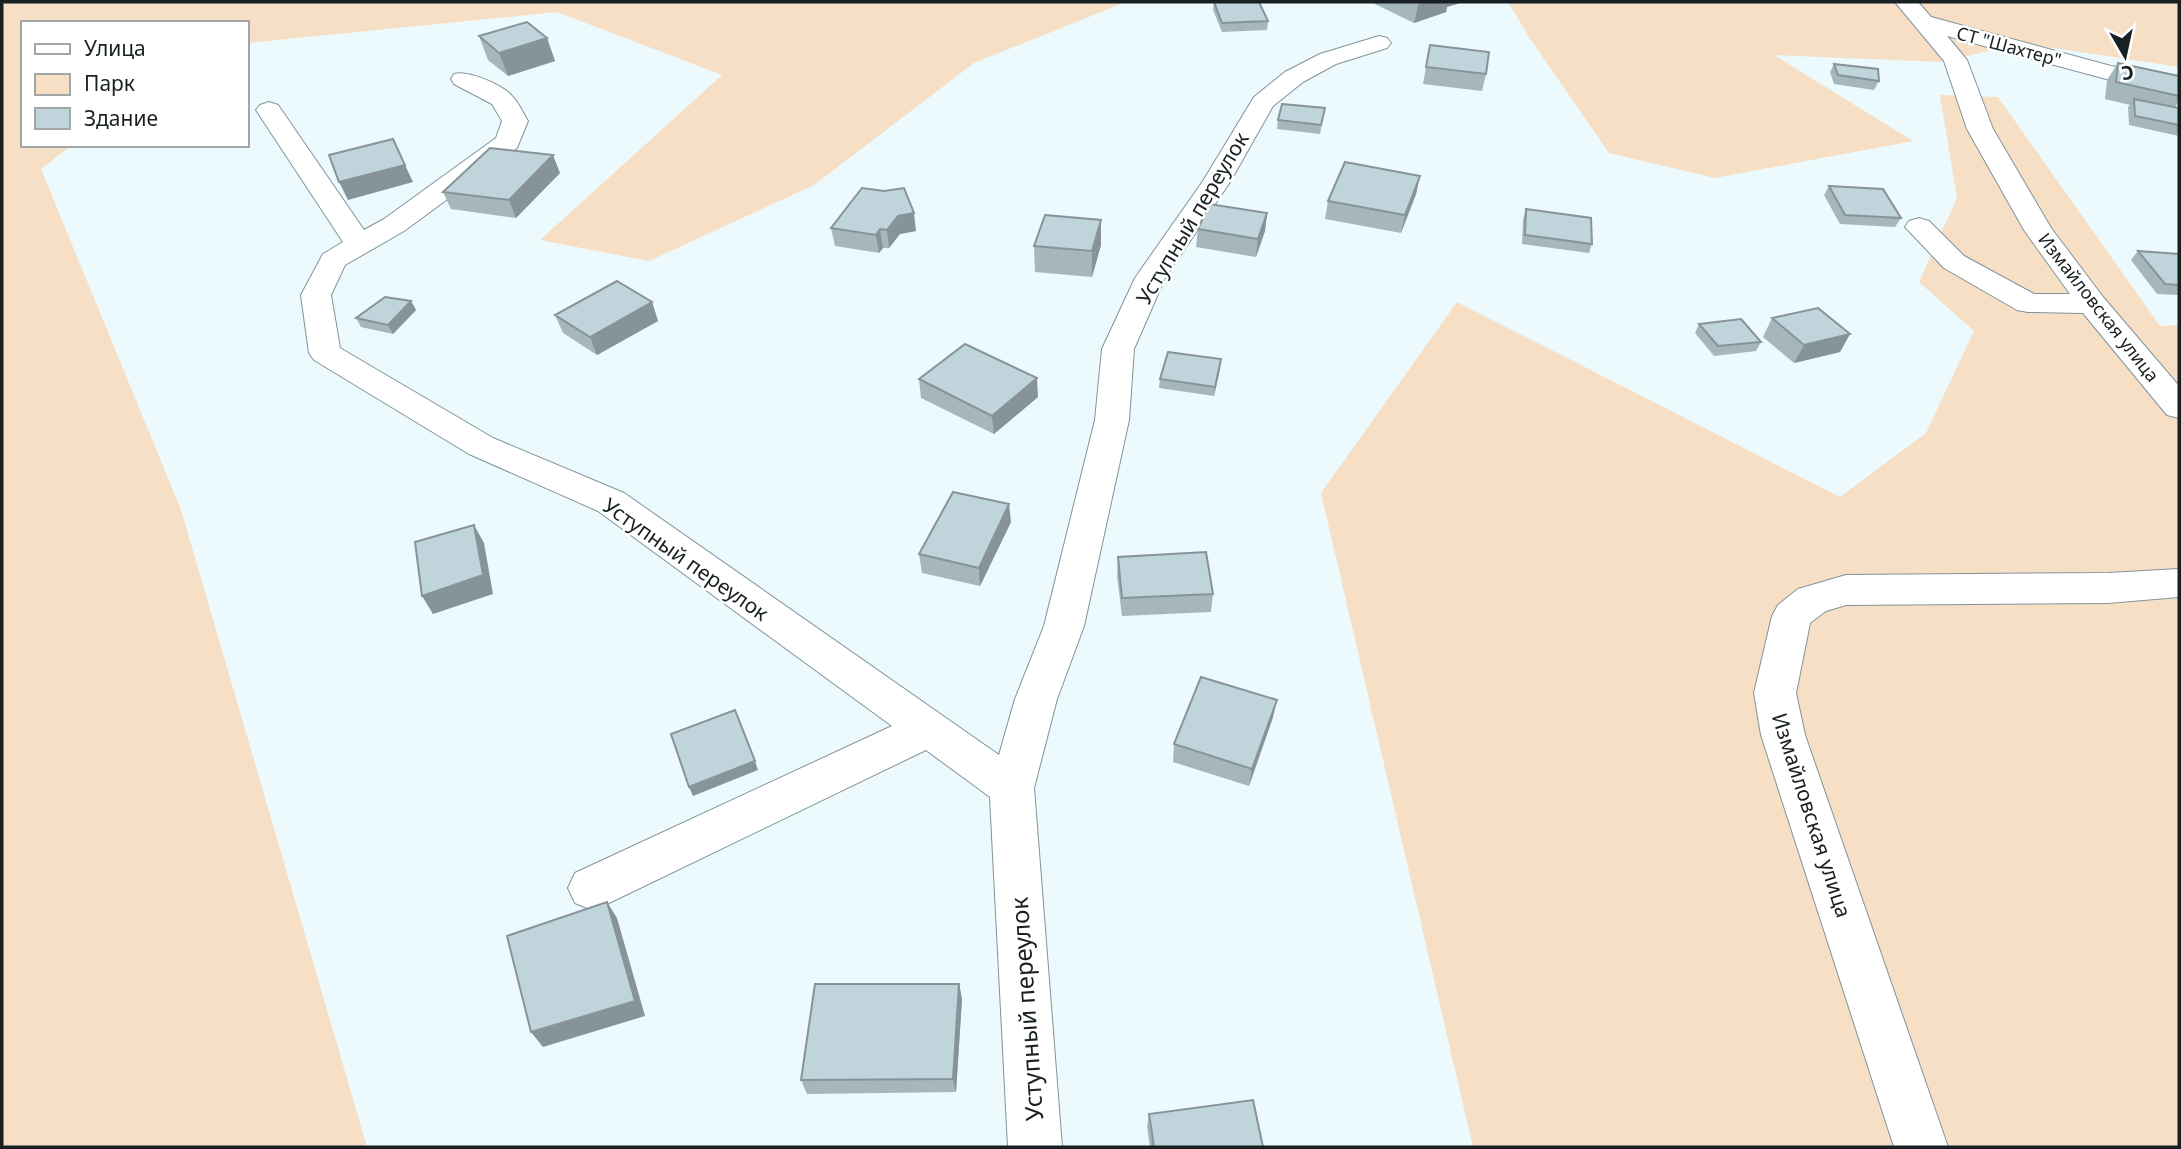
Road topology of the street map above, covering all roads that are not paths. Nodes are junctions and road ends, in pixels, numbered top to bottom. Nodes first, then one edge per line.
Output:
1 (1914, 12) edge
2 (1379, 43) dead end
3 (463, 79) dead end
4 (2179, 83) edge
5 (269, 110) dead end
6 (1919, 228) dead end
7 (359, 245) junction
8 (2092, 304) junction
9 (2179, 407) edge
10 (2179, 583) edge
11 (928, 729) junction
12 (1012, 788) junction
13 (592, 888) dead end
14 (1035, 1147) edge
15 (1921, 1147) edge

1 - 4 street, СТ "Шахтер"
1 - 8 street, Измайловская улица
2 - 12 street, Уступный переулок
3 - 7 street, Уступный переулок
5 - 7 street
6 - 8 street
7 - 11 street, Уступный переулок
8 - 9 street, Измайловская улица
10 - 15 street, Измайловская улица
11 - 12 street, Уступный переулок
11 - 13 street
12 - 14 street, Уступный переулок

